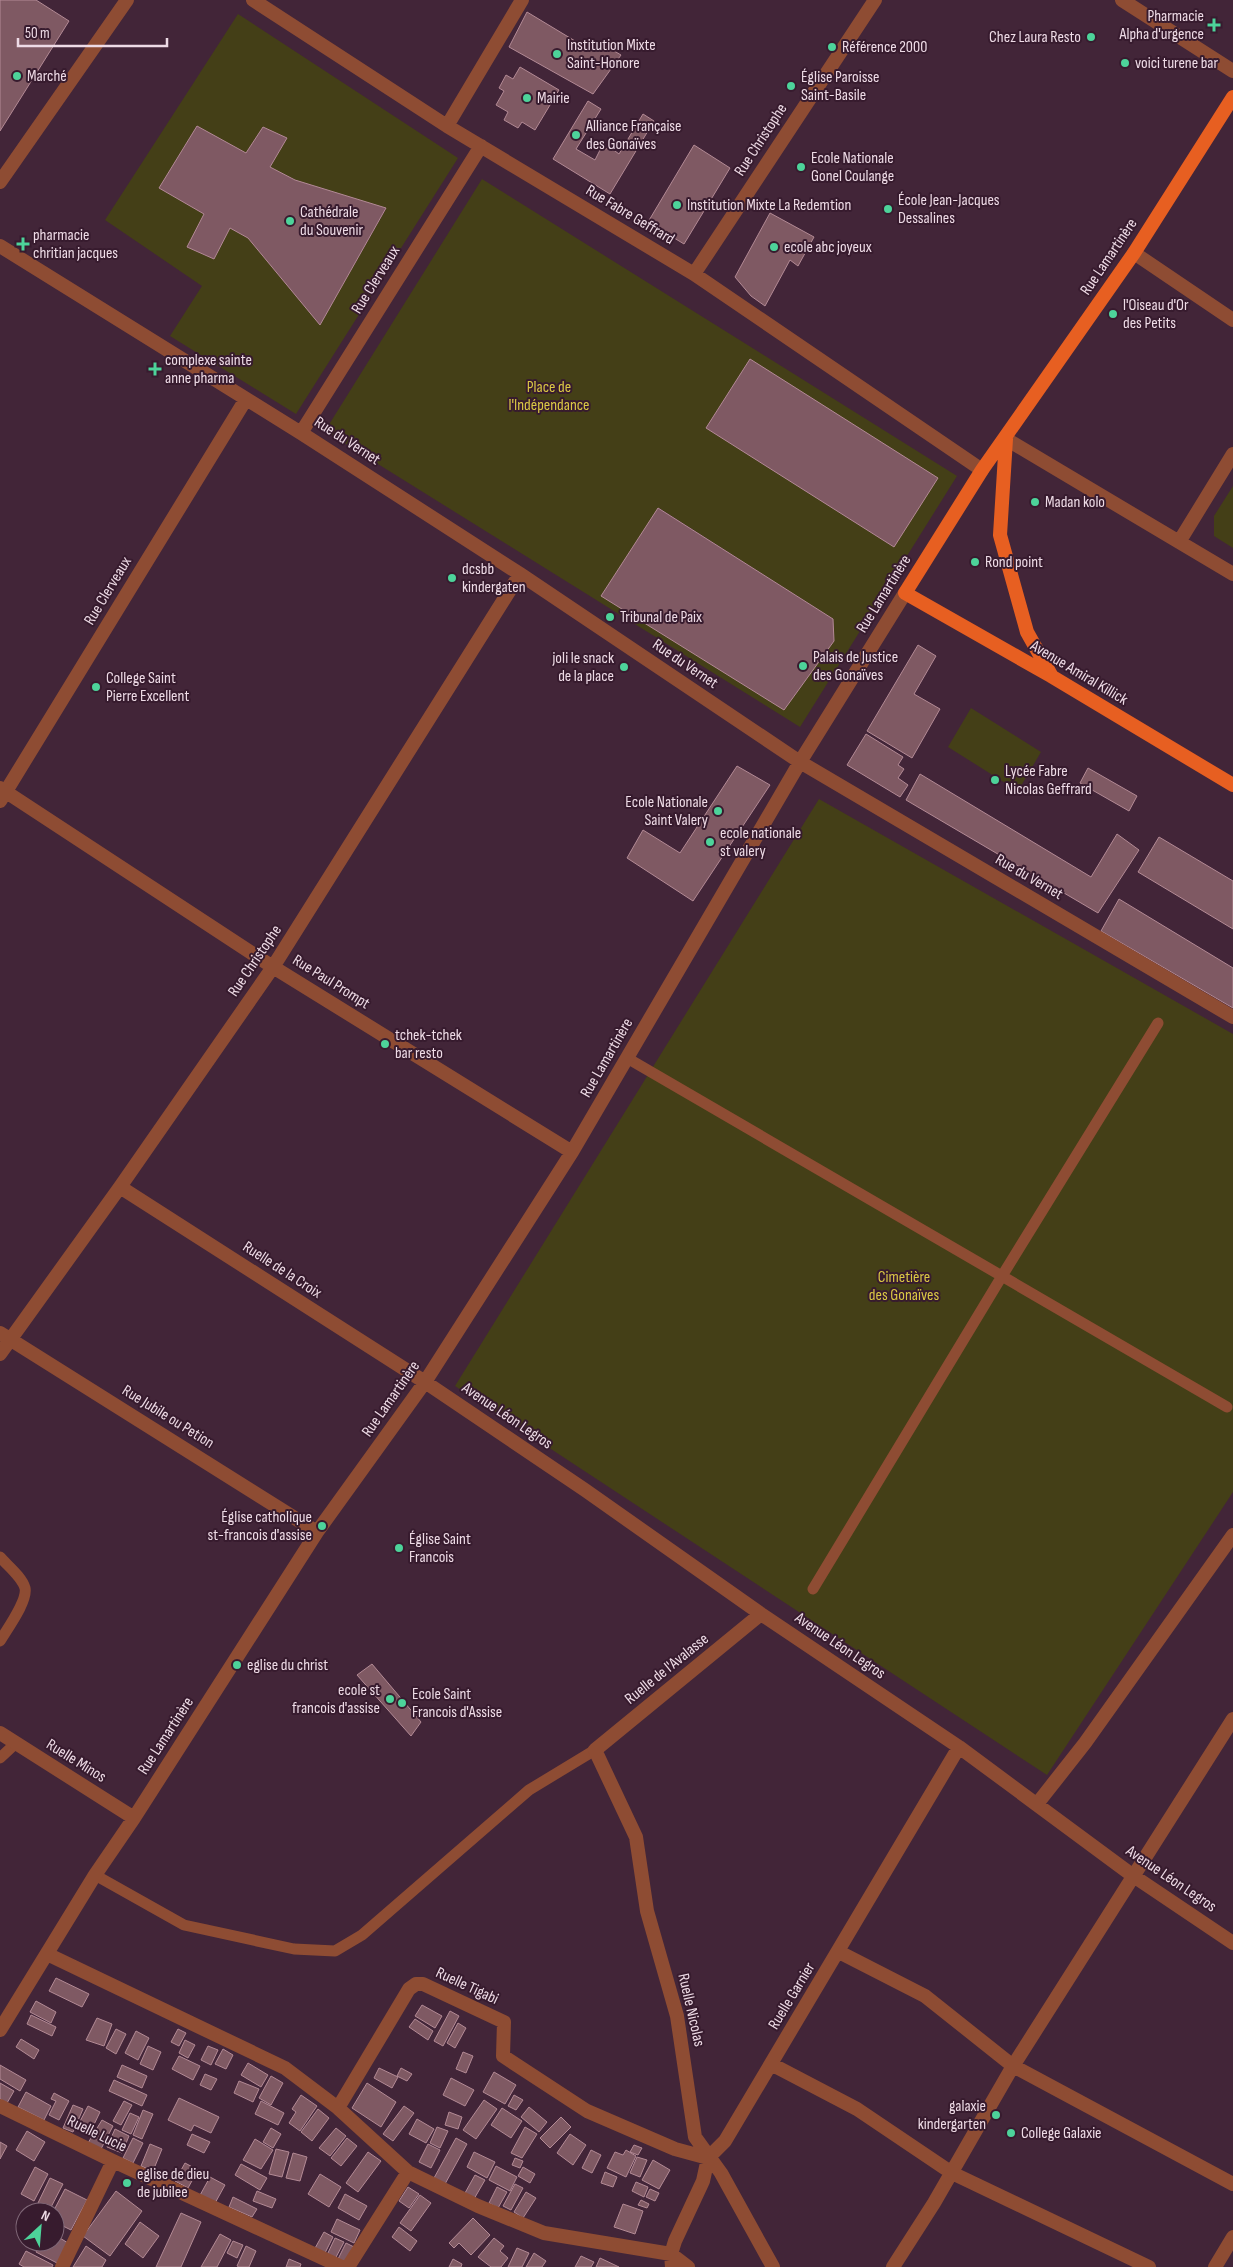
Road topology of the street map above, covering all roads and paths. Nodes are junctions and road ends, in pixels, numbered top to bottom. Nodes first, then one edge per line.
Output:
1 (127, 0) edge
2 (253, 0) edge
3 (522, 0) edge
4 (875, 0) edge
5 (1122, 0) edge
6 (1233, 72) edge
7 (1233, 97) edge
8 (448, 126) junction
9 (481, 146) junction
10 (0, 182) edge
11 (0, 246) edge
12 (1134, 253) junction
13 (694, 274) junction
14 (1233, 320) edge
15 (246, 399) junction
16 (301, 432) junction
17 (1006, 439) junction
18 (1233, 454) edge
19 (982, 470) junction
20 (1179, 542) junction
21 (520, 574) junction
22 (1233, 574) edge
23 (905, 593) junction
24 (1051, 676) junction
25 (800, 762) junction
26 (1233, 785) edge
27 (2, 794) edge
28 (274, 967) junction
29 (1233, 1017) edge
30 (1158, 1023) dead end
31 (627, 1058) junction
32 (572, 1152) junction
33 (120, 1187) junction
34 (1002, 1276) junction
35 (5, 1336) edge
36 (0, 1354) edge
37 (425, 1382) junction
38 (1228, 1407) dead end
39 (318, 1532) junction
40 (1233, 1536) edge
41 (0, 1557) edge
42 (813, 1588) dead end
43 (761, 1614) junction
44 (0, 1641) edge
45 (1233, 1718) edge
46 (0, 1733) edge
47 (15, 1744) junction
48 (959, 1747) junction
49 (595, 1750) junction
50 (0, 1758) edge
51 (1037, 1804) junction
52 (134, 1818) junction
53 (95, 1875) junction
54 (1132, 1875) junction
55 (1233, 1943) edge
56 (839, 1952) junction
57 (47, 1954) junction
58 (0, 2030) edge
59 (771, 2064) junction
60 (1013, 2066) junction
61 (0, 2106) edge
62 (338, 2108) junction
63 (708, 2158) junction
64 (113, 2161) junction
65 (408, 2172) junction
66 (952, 2173) junction
67 (1233, 2184) edge
68 (1233, 2237) edge
69 (672, 2260) edge
70 (62, 2267) edge
71 (342, 2267) edge
72 (348, 2267) edge
73 (688, 2267) edge
74 (773, 2267) edge
75 (892, 2267) edge
76 (1149, 2267) edge
77 (1214, 2267) edge

1 - 10 street
2 - 8 street, Rue Fabre Geffrard
3 - 8 street
4 - 13 street, Rue Christophe
5 - 6 street
7 - 12 main road, Rue Lamartinère
8 - 9 street, Rue Fabre Geffrard
9 - 13 street, Rue Fabre Geffrard
9 - 16 street, Rue Clerveaux
11 - 15 street, Rue du Vernet
12 - 14 street
12 - 17 main road, Rue Lamartinère
13 - 19 street, Rue Fabre Geffrard
15 - 16 street, Rue du Vernet
15 - 27 street, Rue Clerveaux
16 - 21 street, Rue du Vernet
17 - 19 main road, Rue Lamartinère
17 - 20 street
17 - 24 main road
18 - 20 street
19 - 23 main road, Rue Lamartinère
20 - 22 street
21 - 25 street, Rue du Vernet
21 - 28 street, Rue Christophe
23 - 24 main road, Avenue Amiral Killick
23 - 25 street, Rue Lamartinère
24 - 26 main road, Avenue Amiral Killick
25 - 29 street, Rue du Vernet
25 - 31 street, Rue Lamartinère
27 - 28 street, Rue Paul Prompt
28 - 32 street, Rue Paul Prompt
28 - 33 street, Rue Christophe
30 - 34 lane
31 - 32 street, Rue Lamartinère
31 - 34 lane
32 - 37 street, Rue Lamartinère
33 - 35 street, Rue Christophe
33 - 37 street, Ruelle de la Croix
34 - 38 lane
34 - 42 lane
35 - 36 street, Rue Christophe
35 - 39 street, Rue Jubile ou Petion
37 - 39 street, Rue Lamartinère
37 - 43 street, Avenue Léon Legros
39 - 52 street, Rue Lamartinère
40 - 51 street
41 - 44 lane
43 - 48 street, Avenue Léon Legros
43 - 49 street, Ruelle de l'Avalasse
45 - 54 street
46 - 47 street, Ruelle Minos
47 - 50 lane
47 - 52 street, Ruelle Minos
48 - 51 street, Avenue Léon Legros
48 - 56 street, Ruelle Garnier
49 - 53 lane
49 - 63 street, Ruelle Nicolas
51 - 54 street, Avenue Léon Legros
52 - 53 street, Rue Lamartinère
53 - 57 street, Rue Lamartinère
54 - 55 street, Avenue Léon Legros
54 - 60 street
56 - 59 street, Ruelle Garnier
56 - 60 street
57 - 58 street, Rue Lamartinère
57 - 62 street
59 - 63 street, Ruelle Garnier
59 - 66 street
60 - 66 street
60 - 67 street
61 - 64 street, Ruelle Lucie
62 - 63 street, Ruelle Tigabi
62 - 65 street
63 - 69 street
63 - 74 street, Ruelle Nicolas
64 - 70 street
64 - 71 street, Ruelle Lucie
65 - 69 street
65 - 72 street
66 - 75 street
66 - 76 street
68 - 77 street
69 - 73 street

